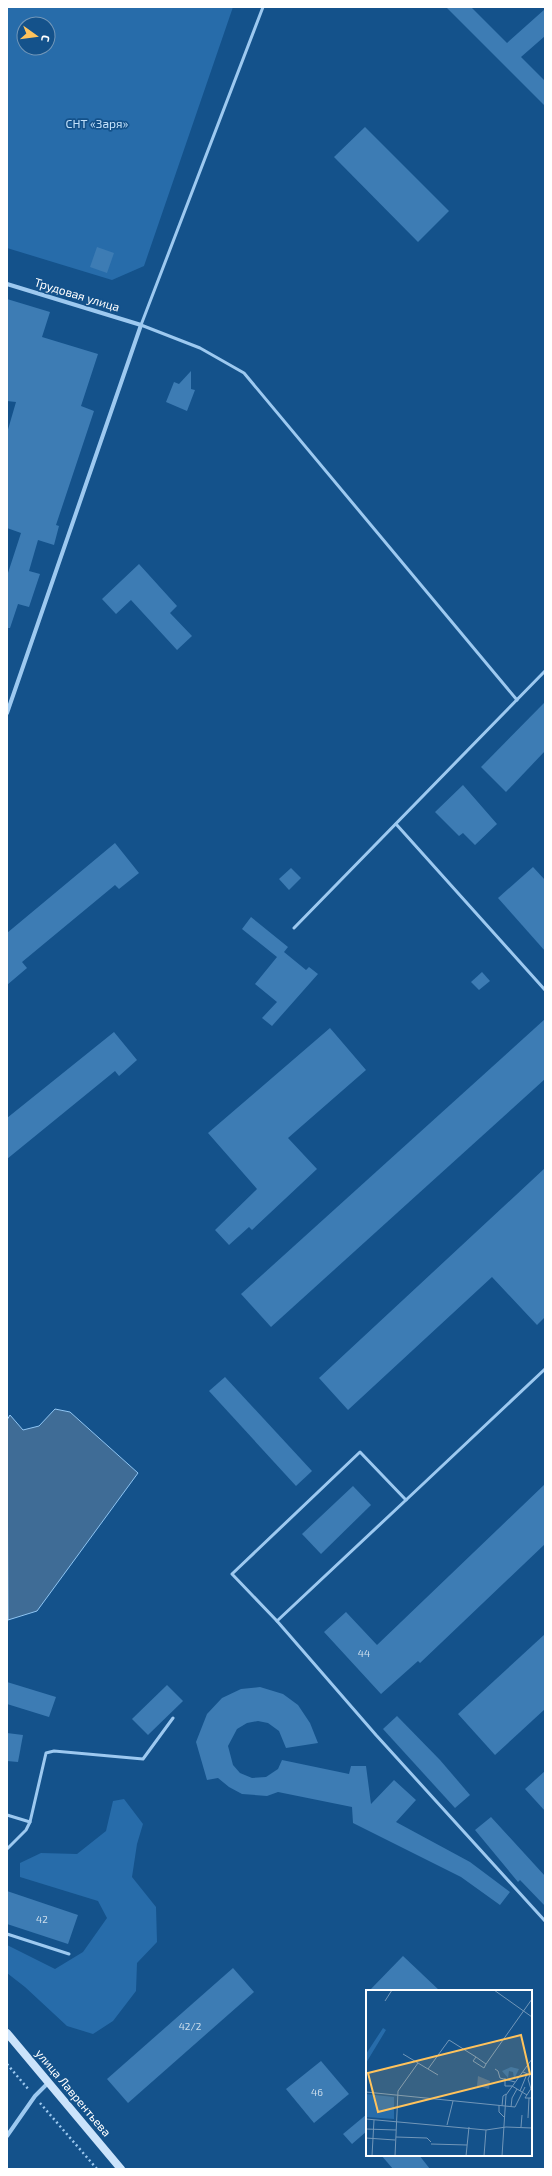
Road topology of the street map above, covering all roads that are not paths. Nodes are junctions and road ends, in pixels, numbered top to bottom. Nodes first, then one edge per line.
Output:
1 (263, 7) edge
2 (7, 284) edge
3 (140, 325) junction
4 (545, 672) edge
5 (517, 700) junction
6 (7, 713) edge
7 (396, 824) junction
8 (294, 928) dead end
9 (545, 990) edge
10 (545, 1369) edge
11 (406, 1500) junction
12 (278, 1621) junction
13 (173, 1718) dead end
14 (7, 1815) edge
15 (30, 1822) junction
16 (7, 1849) edge
17 (545, 1921) edge
18 (7, 1934) edge
19 (68, 1954) dead end
20 (7, 2033) edge
21 (48, 2083) junction
22 (7, 2136) edge
23 (121, 2169) edge

1 - 3 lane
2 - 3 street, Трудовая улица
3 - 5 lane
3 - 6 street
4 - 5 lane
5 - 7 lane
7 - 8 lane
7 - 9 lane
10 - 11 lane
11 - 12 lane
11 - 12 lane
12 - 17 lane
13 - 15 lane
14 - 15 lane
15 - 16 lane
18 - 19 lane
20 - 21 street, улица Лаврентьева
21 - 22 street
21 - 23 street, улица Лаврентьева

